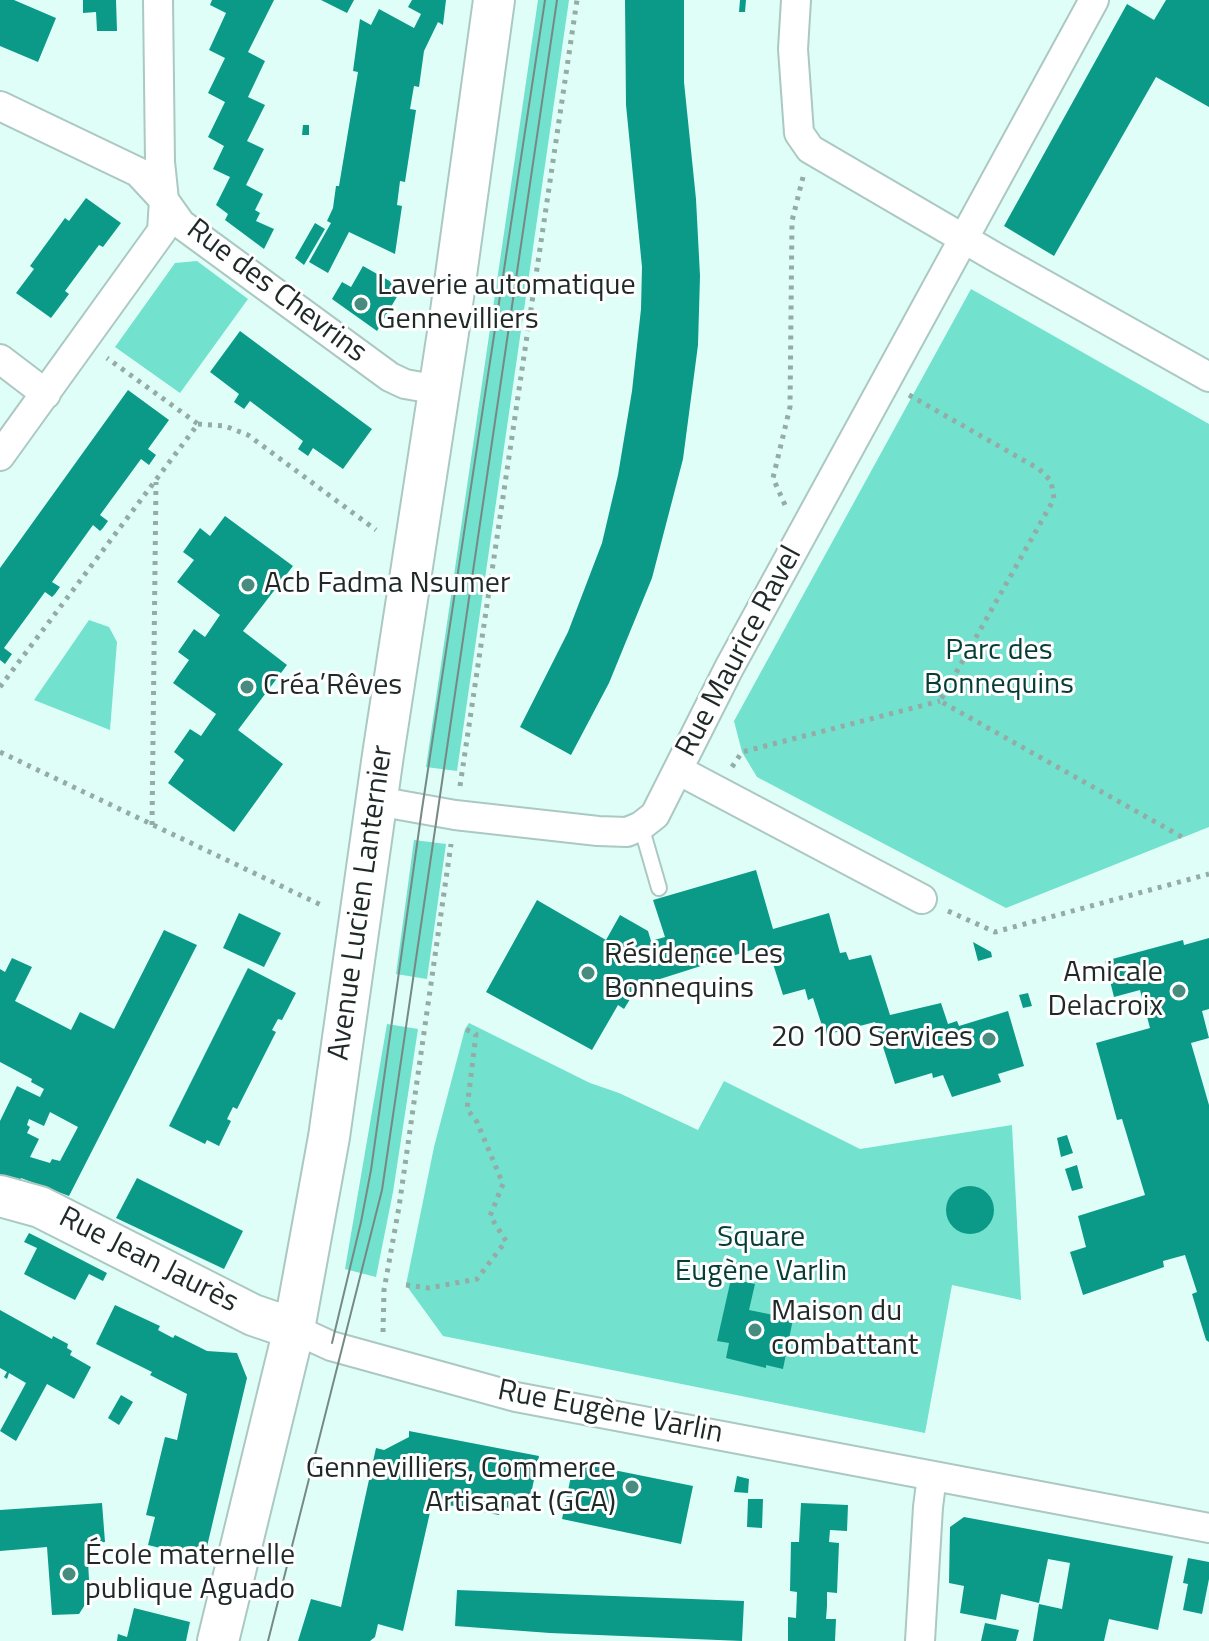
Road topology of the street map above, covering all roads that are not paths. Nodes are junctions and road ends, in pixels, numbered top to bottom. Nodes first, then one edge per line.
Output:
1 (158, 0) edge
2 (494, 0) edge
3 (796, 0) edge
4 (1094, 0) edge
5 (0, 106) edge
6 (164, 200) junction
7 (964, 238) junction
8 (0, 359) edge
9 (1209, 377) edge
10 (439, 390) junction
11 (46, 394) junction
12 (0, 456) edge
13 (678, 770) junction
14 (377, 801) junction
15 (641, 826) junction
16 (659, 888) dead end
17 (922, 899) road end
18 (0, 1196) edge
19 (294, 1329) junction
20 (932, 1476) junction
21 (1209, 1528) edge
22 (218, 1641) edge
23 (920, 1641) edge

1 - 6 street
2 - 10 main road, Avenue Lucien Lanternier
3 - 7 street
4 - 7 street, Rue Maurice Ravel
5 - 6 street, Rue des Chevrins
6 - 10 street, Rue des Chevrins
6 - 11 street
7 - 9 street
7 - 13 street, Rue Maurice Ravel
8 - 11 street
10 - 14 main road, Avenue Lucien Lanternier
11 - 12 street
13 - 15 street, Rue Maurice Ravel
13 - 17 street
14 - 15 street
14 - 19 main road, Avenue Lucien Lanternier
15 - 16 lane
18 - 19 main road, Rue Jean Jaurès
19 - 20 street, Rue Eugène Varlin
19 - 22 main road, Avenue Lucien Lanternier
20 - 21 street, Rue Eugène Varlin
20 - 23 street

